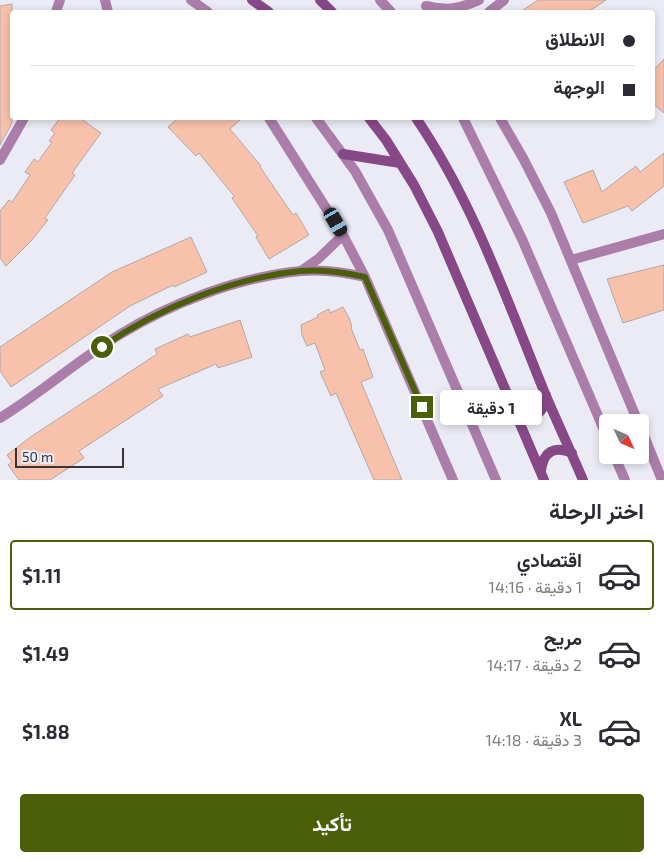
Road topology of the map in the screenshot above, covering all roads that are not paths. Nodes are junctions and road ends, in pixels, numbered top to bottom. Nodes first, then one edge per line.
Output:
1 (192, 0) edge
2 (252, 0) edge
3 (320, 0) edge
4 (380, 0) edge
5 (479, 0) edge
6 (425, 6) edge
7 (205, 10) edge
8 (266, 10) edge
9 (330, 10) edge
10 (389, 10) edge
11 (23, 120) edge
12 (270, 120) edge
13 (318, 120) edge
14 (370, 120) edge
15 (417, 120) edge
16 (464, 120) edge
17 (501, 120) edge
18 (343, 154) junction
19 (0, 160) edge
20 (400, 163) junction
21 (664, 234) edge
22 (343, 235) junction
23 (571, 260) junction
24 (301, 271) junction
25 (365, 277) junction
26 (546, 396) junction
27 (515, 412) junction
28 (635, 414) edge
29 (0, 418) edge
30 (599, 418) edge
31 (649, 448) edge
32 (572, 453) junction
33 (618, 464) edge
34 (543, 475) edge
35 (454, 480) edge
36 (496, 480) edge
37 (583, 480) edge
38 (625, 480) edge
39 (662, 480) edge

1 - 7 street
2 - 8 street
3 - 9 street
4 - 10 street
5 - 6 street
11 - 19 street
12 - 22 street
13 - 18 street
14 - 20 street
15 - 26 street
16 - 30 street
17 - 23 street
18 - 20 street
18 - 36 street
20 - 27 street
21 - 23 street
22 - 24 street
22 - 25 street
23 - 28 street
24 - 25 street
24 - 29 street
25 - 35 street
26 - 27 street
26 - 32 street
27 - 34 street
31 - 39 street
32 - 34 street
32 - 37 street
33 - 38 street

